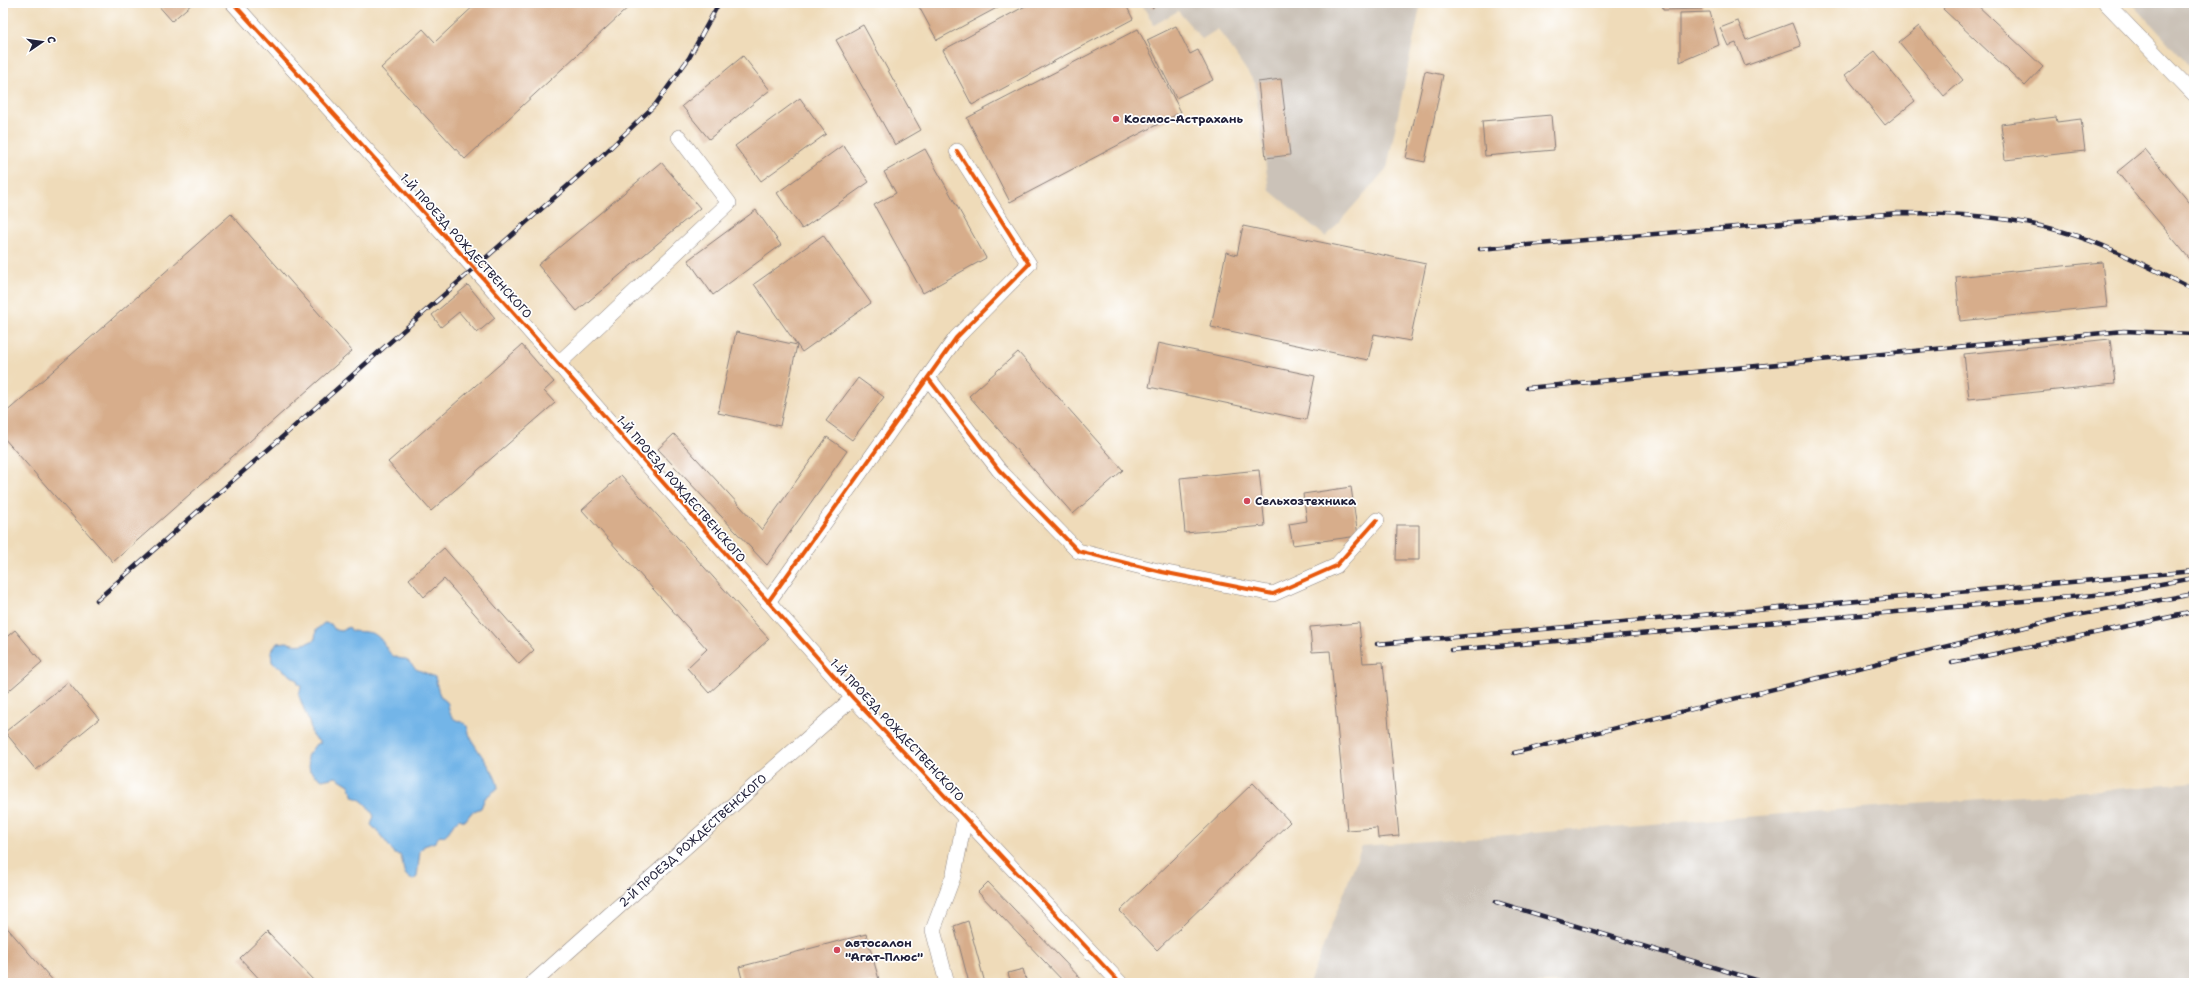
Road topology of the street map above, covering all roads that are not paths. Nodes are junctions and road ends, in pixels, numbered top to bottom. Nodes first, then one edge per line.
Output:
1 (233, 3) edge
2 (2106, 3) edge
3 (2194, 94) edge
4 (679, 137) dead end
5 (957, 151) dead end
6 (558, 364) junction
7 (928, 378) junction
8 (1377, 520) dead end
9 (768, 602) junction
10 (853, 698) junction
11 (965, 817) junction
12 (533, 983) edge
13 (947, 983) edge
14 (1120, 983) edge

1 - 6 street, 1-Й ПРОЕЗД РОЖДЕСТВЕНСКОГО
2 - 3 street
4 - 6 street
5 - 7 street
6 - 9 street, 1-Й ПРОЕЗД РОЖДЕСТВЕНСКОГО
7 - 8 street
7 - 9 street
9 - 10 street, 1-Й ПРОЕЗД РОЖДЕСТВЕНСКОГО
10 - 11 street, 1-Й ПРОЕЗД РОЖДЕСТВЕНСКОГО
10 - 12 street, 2-Й ПРОЕЗД РОЖДЕСТВЕНСКОГО
11 - 13 street
11 - 14 street, 1-Й ПРОЕЗД РОЖДЕСТВЕНСКОГО

